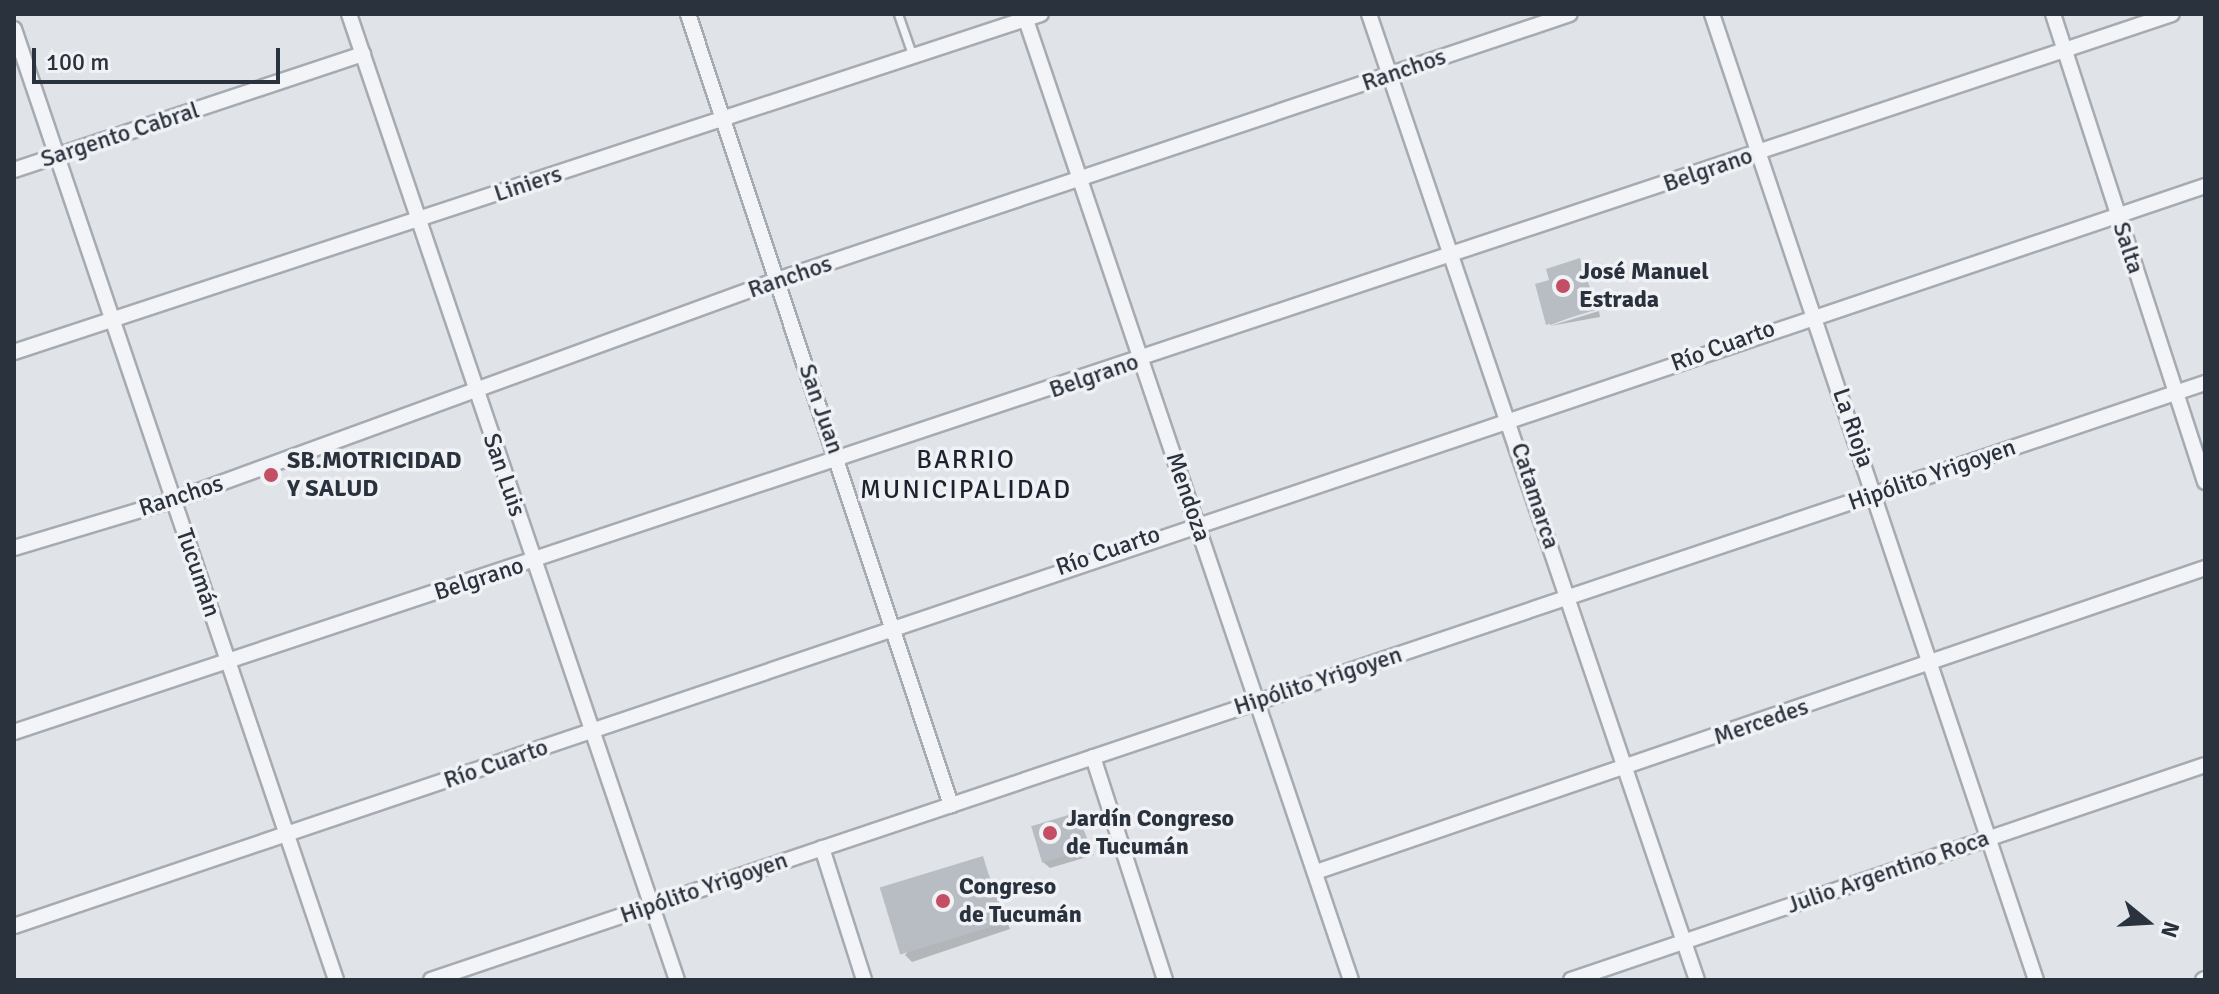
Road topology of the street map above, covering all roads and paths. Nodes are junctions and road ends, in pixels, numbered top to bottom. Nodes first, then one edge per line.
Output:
1 (349, 14) edge
2 (688, 14) edge
3 (898, 14) edge
4 (1041, 14) edge
5 (1369, 14) edge
6 (1570, 14) edge
7 (1712, 14) edge
8 (2053, 14) edge
9 (2172, 14) edge
10 (1025, 17) edge
11 (14, 29) edge
12 (2065, 50) junction
13 (363, 54) junction
14 (913, 57) junction
15 (1390, 75) junction
16 (724, 121) junction
17 (1759, 153) junction
18 (57, 156) junction
19 (14, 170) edge
20 (1080, 179) junction
21 (2205, 186) edge
22 (2117, 216) junction
23 (419, 220) junction
24 (1451, 256) junction
25 (777, 280) junction
26 (1814, 314) junction
27 (112, 319) junction
28 (14, 352) edge
29 (1142, 360) junction
30 (2205, 383) edge
31 (476, 392) junction
32 (2176, 393) junction
33 (1511, 422) junction
34 (839, 462) junction
35 (2205, 482) edge
36 (1875, 494) junction
37 (174, 500) junction
38 (1197, 521) junction
39 (14, 548) edge
40 (535, 561) junction
41 (2205, 568) edge
42 (1568, 598) junction
43 (893, 623) junction
44 (228, 660) junction
45 (1933, 664) junction
46 (1258, 701) junction
47 (591, 731) junction
48 (14, 732) edge
49 (1093, 757) junction
50 (2205, 765) edge
51 (1625, 768) junction
52 (951, 805) junction
53 (287, 837) junction
54 (1989, 838) junction
55 (822, 848) junction
56 (1316, 872) junction
57 (652, 906) junction
58 (14, 926) edge
59 (1684, 942) junction
60 (336, 980) edge
61 (431, 980) edge
62 (677, 980) edge
63 (864, 980) edge
64 (1165, 980) edge
65 (1351, 980) edge
66 (1571, 980) edge
67 (1697, 980) edge
68 (2036, 980) edge

1 - 13 street, San Luis
2 - 16 street, San Juan
3 - 14 lane
4 - 10 street, Liniers
5 - 15 street, Catamarca
6 - 15 street, Ranchos
7 - 17 street, La Rioja
8 - 12 street, Salta
9 - 12 street, Belgrano
10 - 14 street, Liniers
10 - 20 street, Mendoza
11 - 18 street, Tucumán
12 - 17 street, Belgrano
12 - 22 street, Salta
13 - 18 street, Sargento Cabral
13 - 23 street, San Luis
14 - 16 street, Liniers
15 - 20 street, Ranchos
15 - 24 street, Catamarca
16 - 23 street, Liniers
16 - 25 street, San Juan
17 - 24 street, Belgrano
17 - 26 street, La Rioja
18 - 19 street, Sargento Cabral
18 - 27 street, Tucumán
20 - 25 street, Ranchos
20 - 29 street, Mendoza
21 - 22 street, Río Cuarto
22 - 26 street, Río Cuarto
22 - 32 street, Salta
23 - 27 street, Liniers
23 - 31 street, San Luis
24 - 29 street, Belgrano
24 - 33 street, Catamarca
25 - 31 street, Ranchos
25 - 34 street, San Juan
26 - 33 street, Río Cuarto
26 - 36 street, La Rioja
27 - 28 street, Liniers
27 - 37 street, Tucumán
29 - 34 street, Belgrano
29 - 38 street, Mendoza
30 - 32 street, Hipólito Yrigoyen
31 - 37 street, Ranchos
31 - 40 street, San Luis
32 - 35 street, Salta
32 - 36 street, Hipólito Yrigoyen
33 - 38 street, Río Cuarto
33 - 42 street, Catamarca
34 - 40 street, Belgrano
34 - 43 street, San Juan
36 - 42 street, Hipólito Yrigoyen
36 - 45 street, La Rioja
37 - 39 street, Ranchos
37 - 44 street, Tucumán
38 - 43 street, Río Cuarto
38 - 46 street, Mendoza
40 - 44 street, Belgrano
40 - 47 street, San Luis
41 - 45 street, Mercedes
42 - 46 street, Hipólito Yrigoyen
42 - 51 street, Catamarca
43 - 47 street, Río Cuarto
43 - 52 street, San Juan
44 - 48 street, Belgrano
44 - 53 street, Tucumán
45 - 51 street, Mercedes
45 - 54 street, La Rioja
46 - 49 street, Hipólito Yrigoyen
46 - 56 street, Mendoza
47 - 53 street, Río Cuarto
47 - 57 street, San Luis
49 - 52 street, Hipólito Yrigoyen
49 - 64 street
50 - 54 street, Julio Argentino Roca
51 - 56 street, Mercedes
51 - 59 street, Catamarca
52 - 55 street, Hipólito Yrigoyen
53 - 58 street, Río Cuarto
53 - 60 street, Tucumán
54 - 59 street, Julio Argentino Roca
54 - 68 street, La Rioja
55 - 57 street, Hipólito Yrigoyen
55 - 63 street
56 - 65 street, Mendoza
57 - 61 street, Hipólito Yrigoyen
57 - 62 street, San Luis
59 - 66 street, Julio Argentino Roca
59 - 67 street, Catamarca

